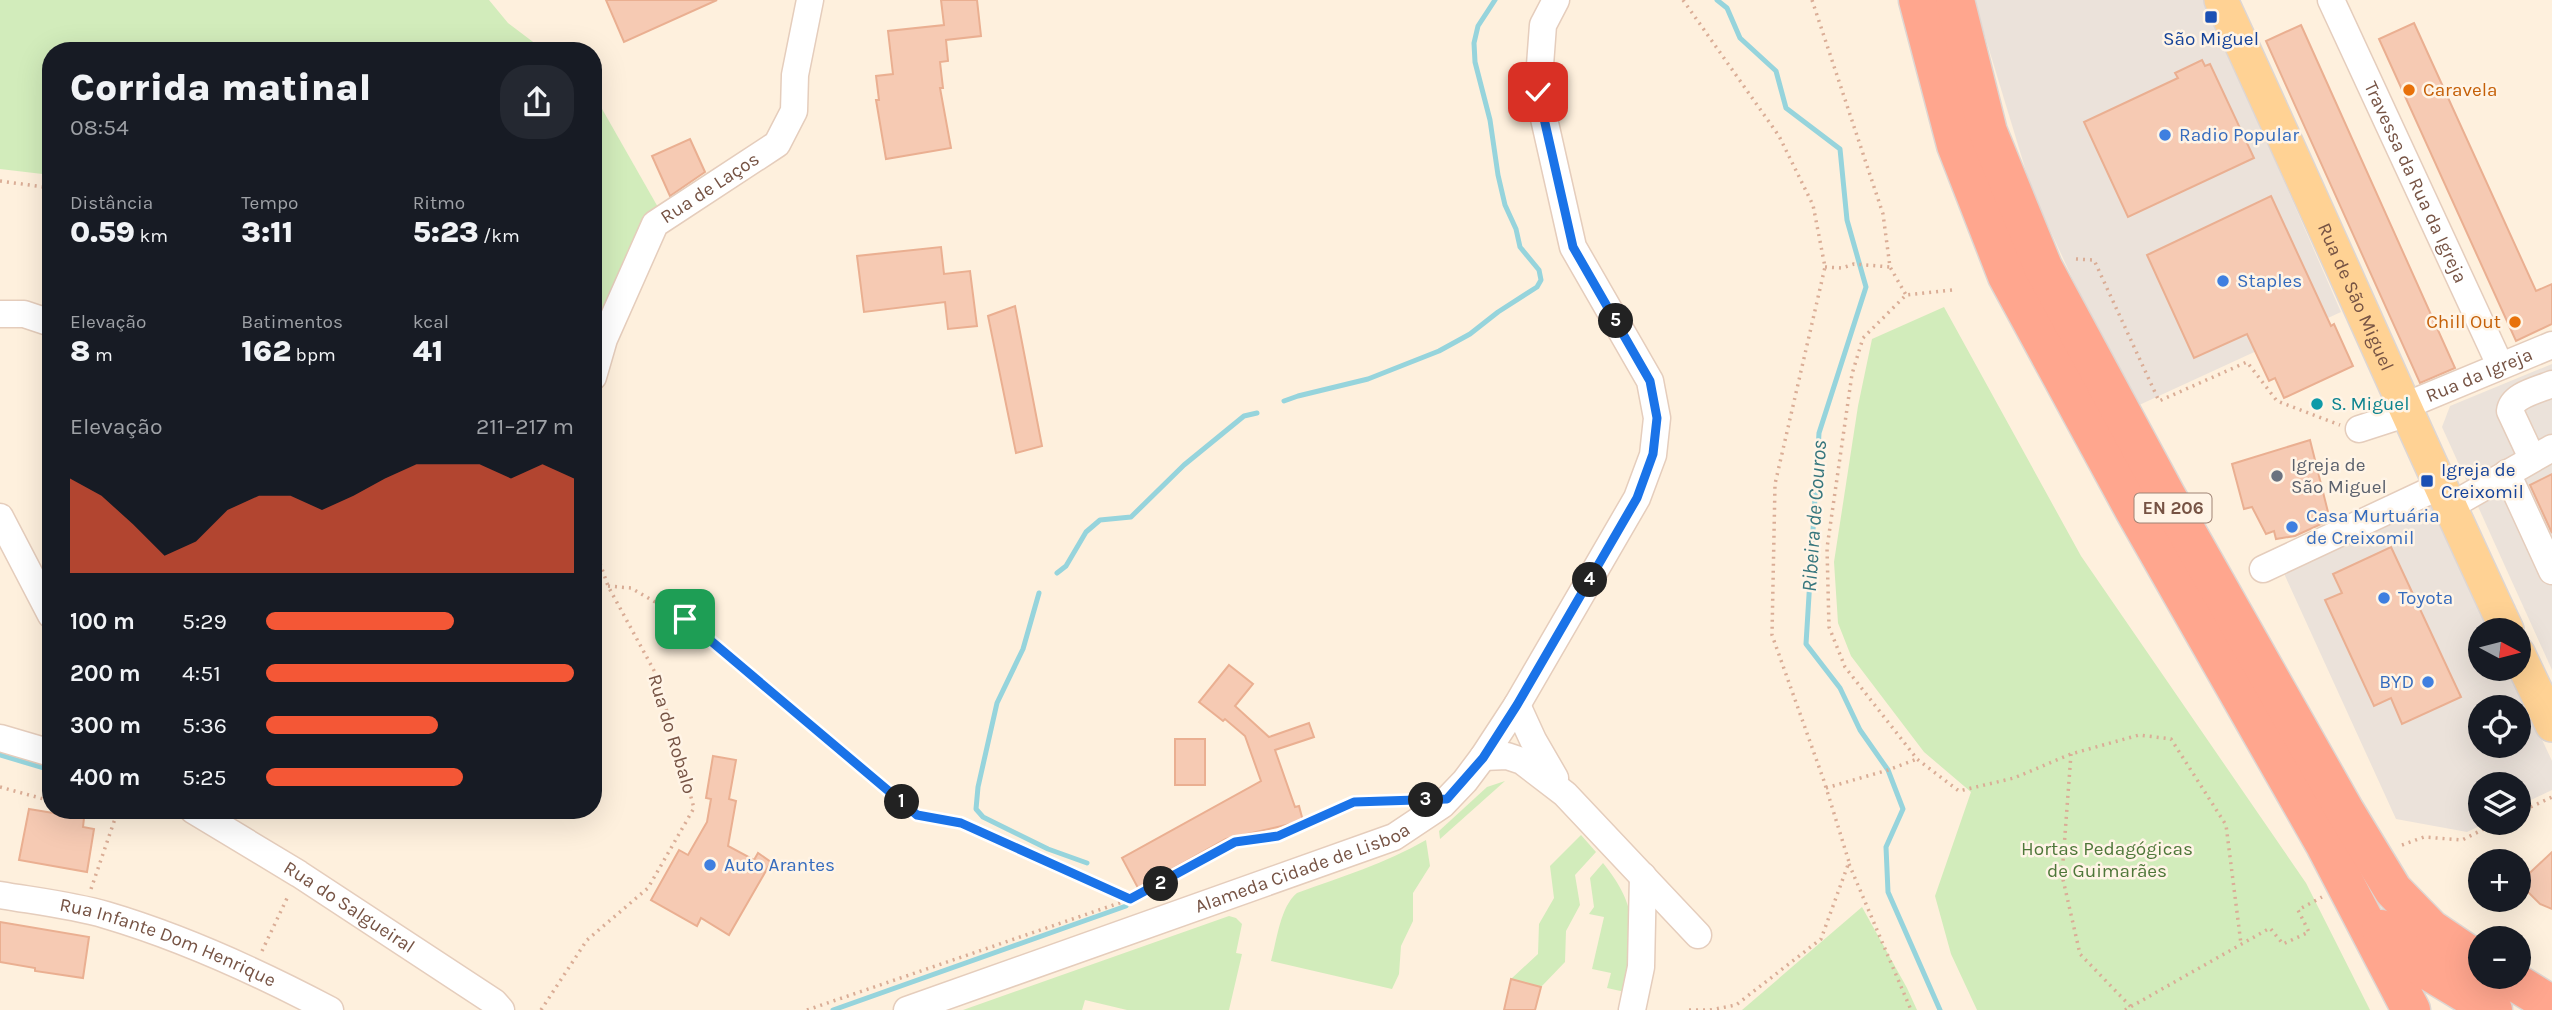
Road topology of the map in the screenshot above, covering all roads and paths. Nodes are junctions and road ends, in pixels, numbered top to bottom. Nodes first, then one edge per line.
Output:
1 (810, 0) edge
2 (1556, 0) edge
3 (1683, 0) edge
4 (1812, 0) edge
5 (1918, 0) edge
6 (1955, 0) edge
7 (2221, 0) edge
8 (2331, 0) edge
9 (0, 181) edge
10 (42, 187) edge
11 (2076, 259) dead end
12 (1825, 267) junction
13 (1890, 267) junction
14 (1952, 290) dead end
15 (1906, 295) junction
16 (0, 314) edge
17 (42, 320) edge
18 (2552, 345) edge
19 (602, 346) edge
20 (2500, 365) junction
21 (2552, 384) edge
22 (2405, 405) junction
23 (2359, 429) joint
24 (2542, 453) edge
25 (2507, 473) junction
26 (2444, 496) junction
27 (0, 517) edge
28 (602, 569) edge
29 (2263, 569) dead end
30 (2552, 571) edge
31 (608, 586) junction
32 (42, 598) edge
33 (2501, 618) edge
34 (2531, 680) edge
35 (1517, 705) junction
36 (2552, 724) edge
37 (0, 738) edge
38 (42, 750) edge
39 (2071, 754) junction
40 (1483, 758) junction
41 (1917, 759) junction
42 (0, 787) edge
43 (1826, 788) junction
44 (1565, 794) junction
45 (2552, 797) edge
46 (42, 799) edge
47 (1407, 800) dead end
48 (2531, 807) edge
49 (115, 819) edge
50 (207, 819) edge
51 (2472, 835) edge
52 (2324, 843) junction
53 (2402, 845) dead end
54 (1849, 862) junction
55 (299, 874) junction
56 (1643, 876) junction
57 (2330, 893) dead end
58 (0, 894) edge
59 (1130, 899) junction
60 (84, 911) junction
61 (1698, 935) dead end
62 (2241, 944) junction
63 (2468, 959) edge
64 (252, 972) junction
65 (2468, 976) edge
66 (2531, 980) edge
67 (2514, 989) edge
68 (2552, 990) edge
69 (2552, 1004) edge
70 (2133, 1008) edge
71 (330, 1010) edge
72 (500, 1010) edge
73 (541, 1010) edge
74 (807, 1010) edge
75 (907, 1010) edge
76 (1632, 1010) edge
77 (1688, 1010) edge
78 (1710, 1010) edge
79 (1911, 1010) edge
80 (2126, 1010) edge
81 (2411, 1010) edge

1 - 19 street, Rua de Laços
2 - 35 street, Alameda Cidade de Lisboa
3 - 12 path
4 - 13 path
5 - 52 highway, EN 206
6 - 63 highway, EN 206
7 - 22 main road, Rua de São Miguel
8 - 20 street, Travessa da Rua da Igreja
9 - 10 path
11 - 23 path
12 - 13 path
12 - 43 path
13 - 15 path
14 - 15 path
15 - 41 path
16 - 17 street
18 - 20 street, Rua da Igreja
20 - 22 street, Rua da Igreja
21 - 24 street
22 - 23 street, Rua da Igreja
22 - 26 main road, Rua de São Miguel
24 - 25 street
25 - 26 street
25 - 30 street
26 - 29 street
26 - 33 main road, Rua de São Miguel
27 - 32 street
28 - 31 path, Rua do Robalo
31 - 59 path
31 - 73 path, Rua do Robalo
34 - 36 main road
35 - 40 street, Alameda Cidade de Lisboa
35 - 44 street
37 - 38 street
39 - 41 path
39 - 62 path
39 - 70 path
40 - 44 street
40 - 75 street, Alameda Cidade de Lisboa
41 - 43 path
42 - 46 path
43 - 54 path
44 - 56 street
45 - 48 path
47 - 59 path
49 - 60 path
50 - 55 street, Rua do Salgueiral
51 - 53 path
52 - 65 highway, EN 206
52 - 81 highway
54 - 78 path
54 - 79 path
55 - 64 path
55 - 72 street, Rua do Salgueiral
56 - 61 street
56 - 76 street
57 - 62 path
58 - 60 street, Rua Infante Dom Henrique
59 - 74 path
60 - 64 street, Rua Infante Dom Henrique
62 - 70 path
64 - 71 street, Rua Infante Dom Henrique
66 - 68 highway
67 - 69 highway, EN 206
70 - 80 path
77 - 78 path

